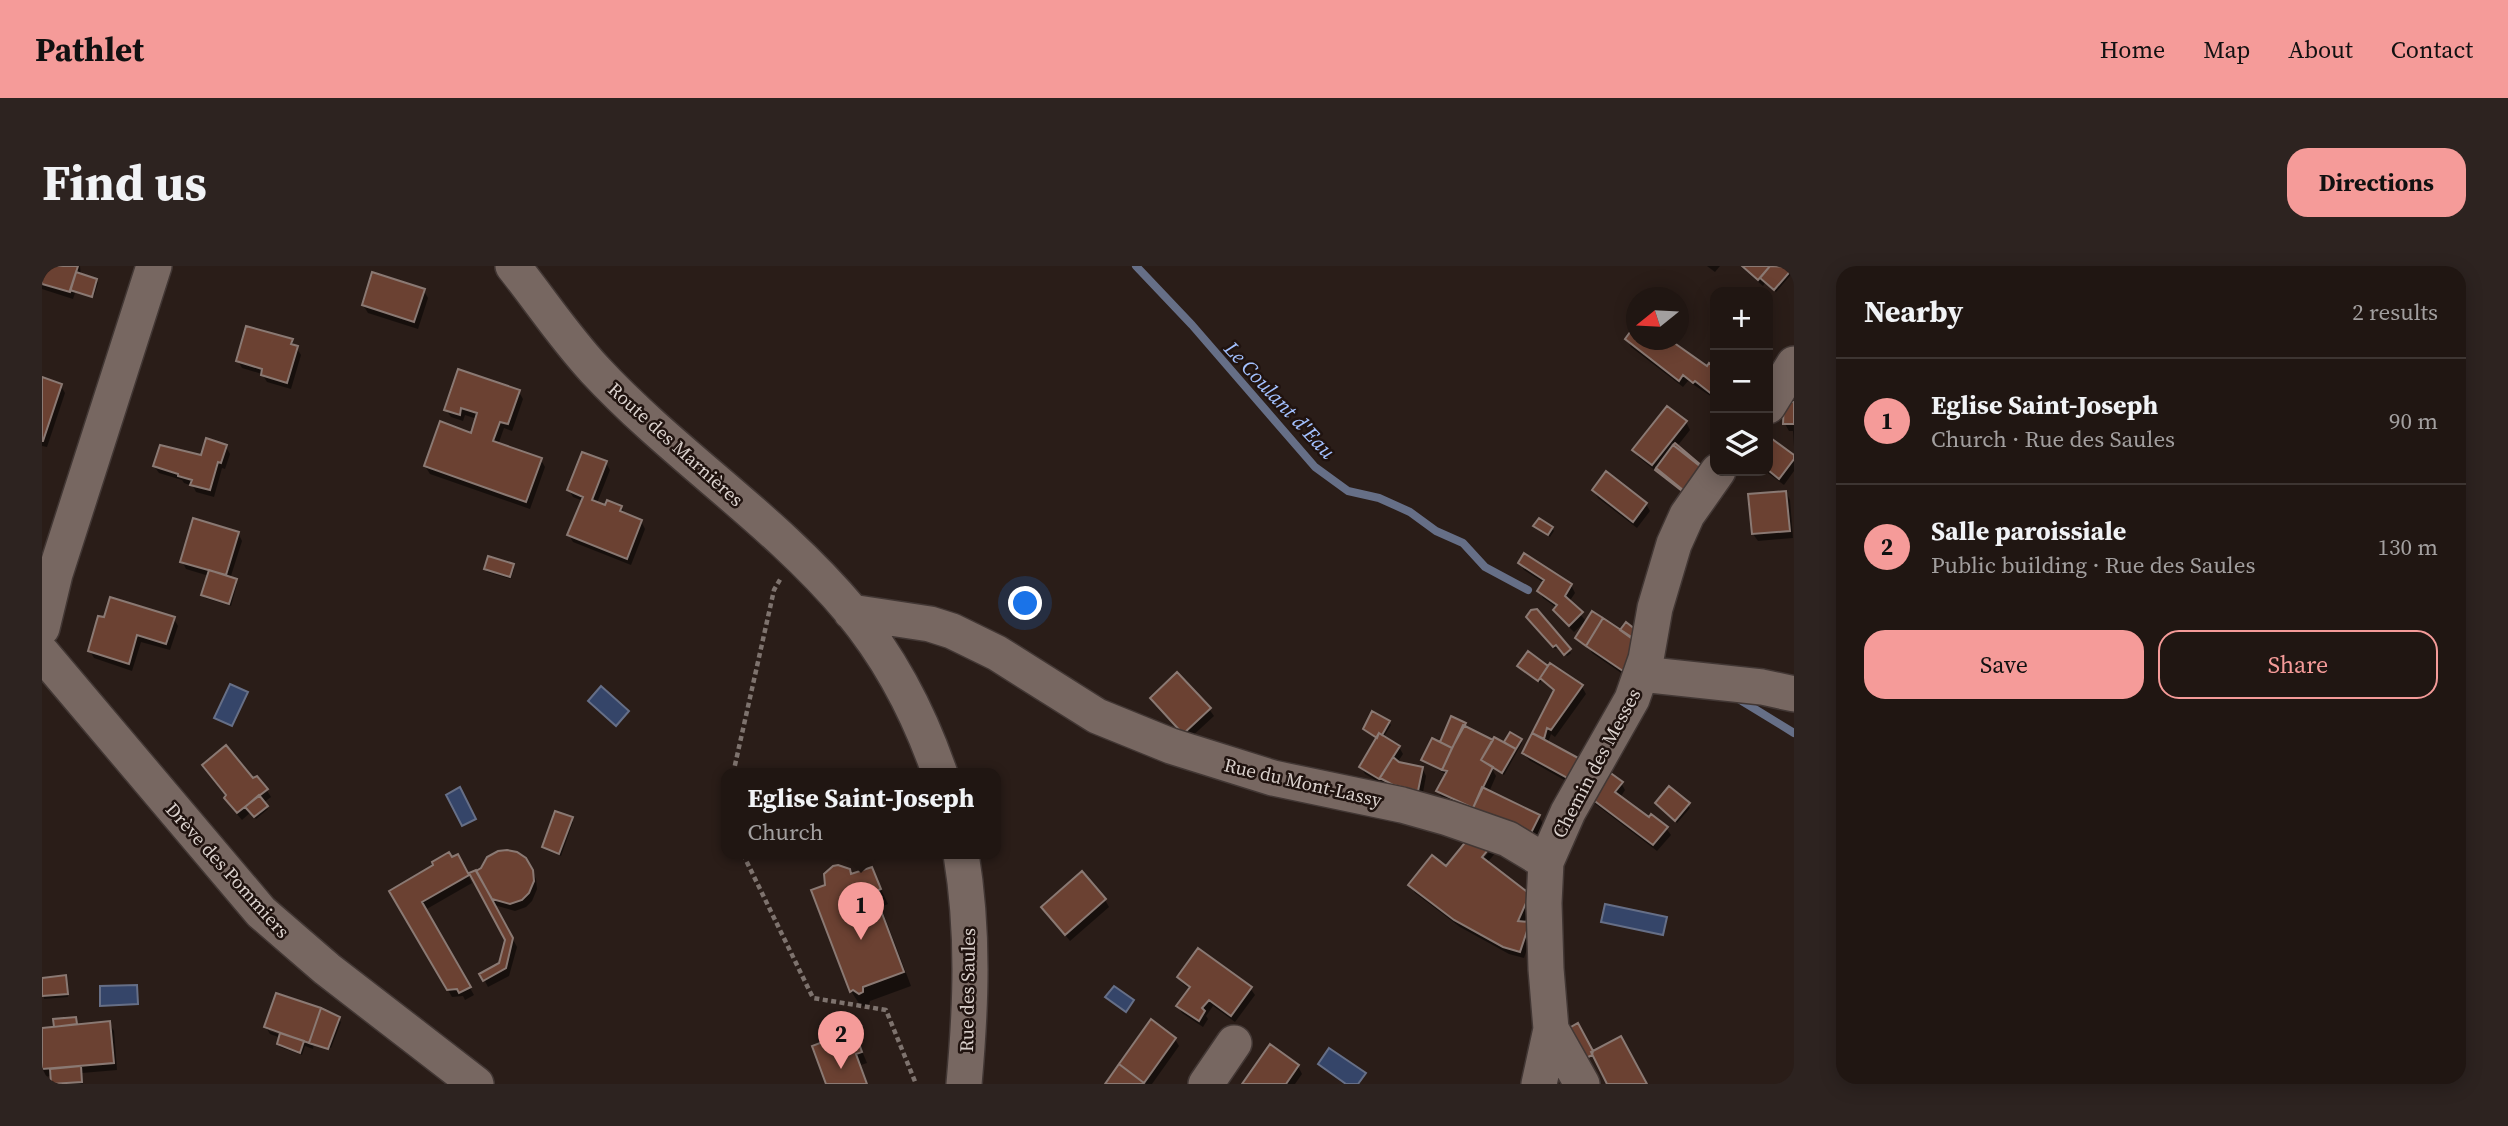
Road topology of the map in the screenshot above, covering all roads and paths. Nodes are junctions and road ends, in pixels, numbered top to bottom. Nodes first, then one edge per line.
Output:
1 (154, 266) edge
2 (513, 266) edge
3 (1794, 364) edge
4 (1773, 398) edge
5 (1714, 476) edge
6 (796, 555) junction
7 (851, 612) junction
8 (42, 628) edge
9 (42, 653) edge
10 (1641, 674) junction
11 (1794, 694) edge
12 (734, 768) edge
13 (937, 768) edge
14 (745, 859) edge
15 (962, 859) edge
16 (1546, 862) junction
17 (1551, 1029) junction
18 (1234, 1043) dead end
19 (476, 1084) edge
20 (916, 1084) edge
21 (964, 1084) edge
22 (1206, 1084) edge
23 (1539, 1084) edge
24 (1583, 1084) edge

1 - 8 street
2 - 6 street, Route des Marnières
3 - 4 street
5 - 10 street, Chemin des Messes
6 - 7 street, Route des Marnières
6 - 12 path
7 - 13 street
7 - 16 street, Rue du Mont-Lassy
9 - 19 street, Drève des Pommiers
10 - 11 street
10 - 16 street, Chemin des Messes
14 - 20 path
15 - 21 street, Rue des Saules
16 - 17 street
17 - 23 street
17 - 24 street
18 - 22 street

